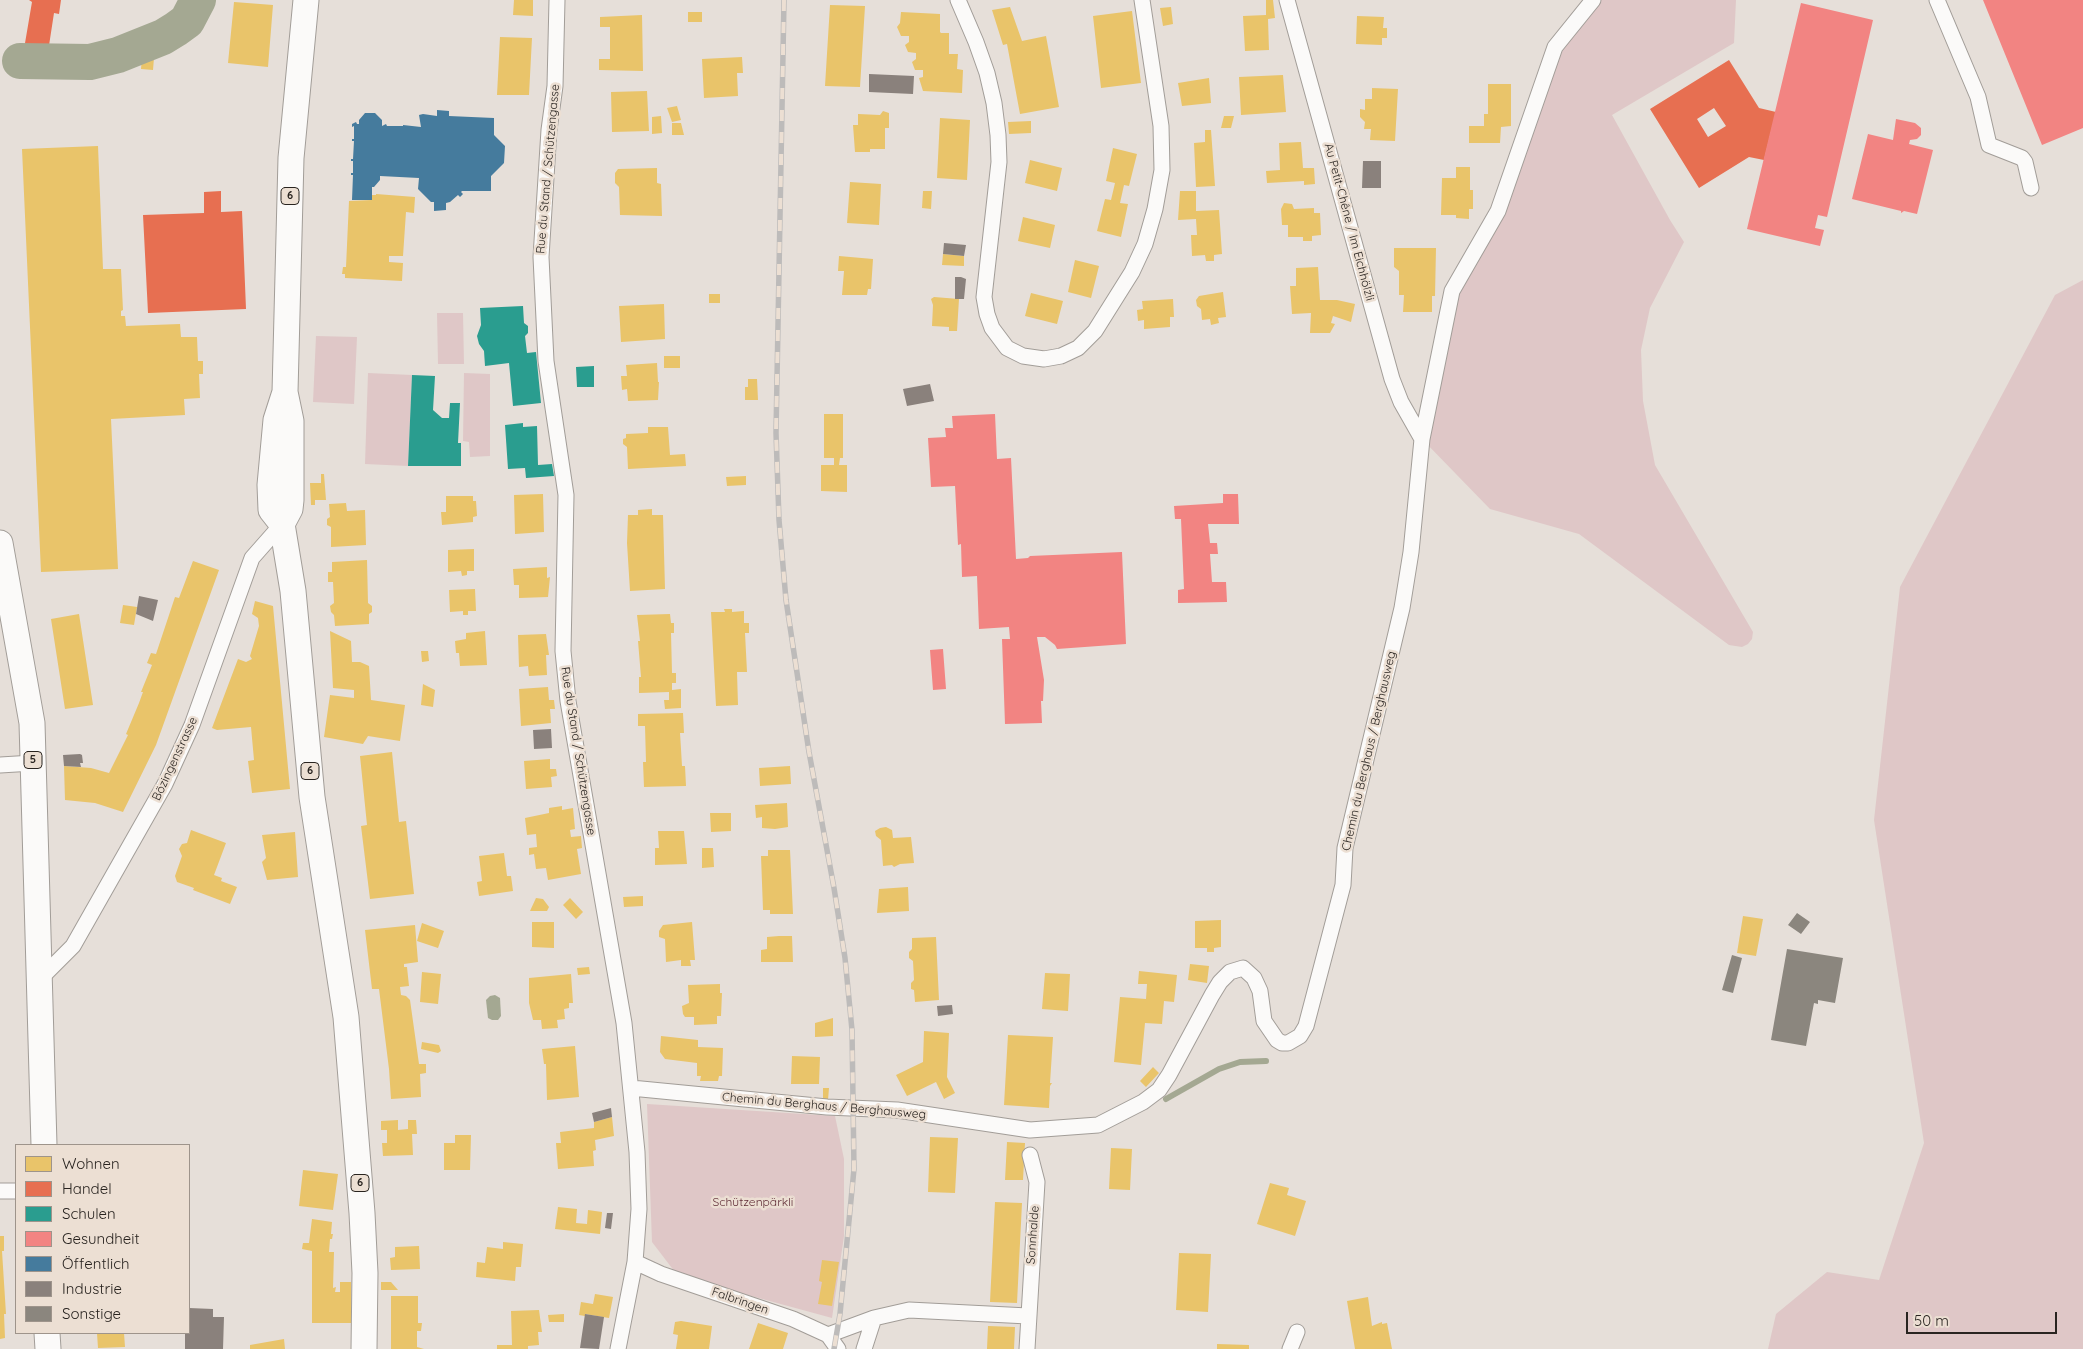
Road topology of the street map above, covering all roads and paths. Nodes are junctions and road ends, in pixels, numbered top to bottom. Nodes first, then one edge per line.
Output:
1 (306, 0) edge
2 (557, 0) edge
3 (958, 0) edge
4 (1142, 0) edge
5 (1287, 0) edge
6 (1593, 0) edge
7 (1937, 0) edge
8 (2031, 188) dead end
9 (1422, 440) junction
10 (282, 524) junction
11 (0, 542) edge
12 (33, 763) junction
13 (0, 765) edge
14 (39, 980) junction
15 (631, 1088) junction
16 (44, 1144) edge
17 (1030, 1155) dead end
18 (0, 1191) edge
19 (15, 1191) edge
20 (635, 1262) junction
21 (1028, 1316) junction
22 (874, 1318) junction
23 (1297, 1332) dead end
24 (47, 1334) edge
25 (828, 1335) junction
26 (48, 1349) edge
27 (364, 1349) edge
28 (618, 1349) edge
29 (838, 1349) edge
30 (864, 1349) edge
31 (1027, 1349) edge
32 (1290, 1349) edge

1 - 10 main road, 6
2 - 15 street, Rue du Stand / Schützengasse
3 - 4 street
5 - 9 street, Au Petit-Chêne / Im Eichhölzli
6 - 9 street, Chemin du Berghaus / Berghausweg
7 - 8 street
9 - 15 street, Chemin du Berghaus / Berghausweg
10 - 14 street, Bözingenstrasse
10 - 27 main road, 6
11 - 12 main road, 5
12 - 13 street
12 - 14 main road, 5
14 - 16 main road, 5
15 - 20 street, Rue du Stand / Schützengasse
17 - 21 street, Sonnhalde
18 - 19 street
20 - 25 street, Falbringen
20 - 28 street, Rue du Stand / Schützengasse
21 - 22 street
21 - 31 street, Sonnhalde
22 - 25 street
22 - 30 street
23 - 32 street
24 - 26 main road
25 - 29 street, Falbringen

